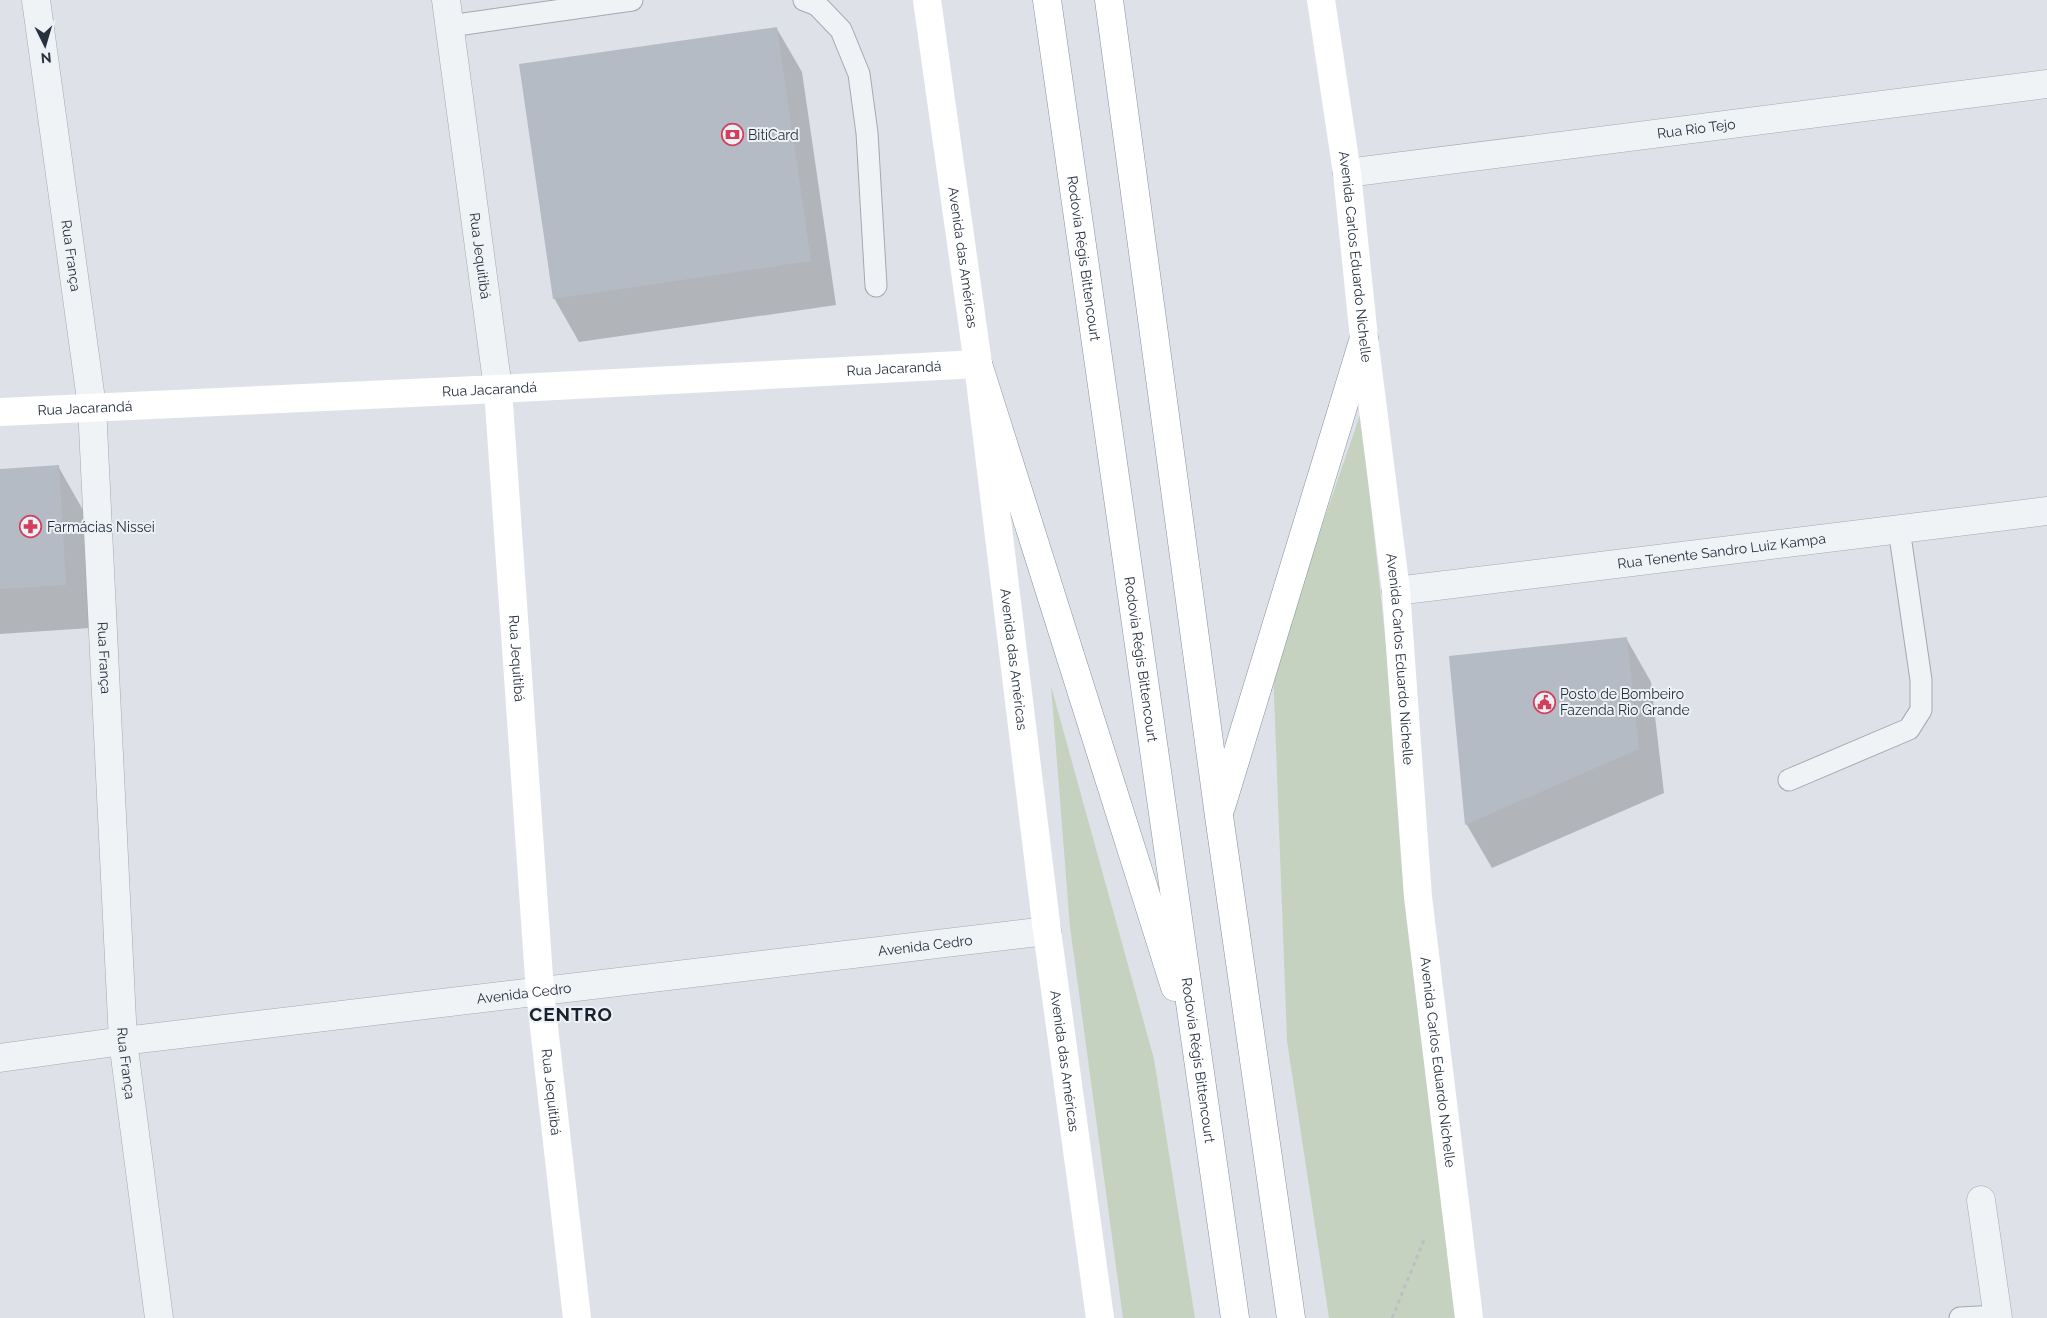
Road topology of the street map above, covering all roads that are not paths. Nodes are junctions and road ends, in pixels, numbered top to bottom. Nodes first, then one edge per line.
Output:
1 (36, 0) edge
2 (632, 0) edge
3 (804, 0) edge
4 (927, 0) edge
5 (1047, 0) edge
6 (1109, 0) edge
7 (1322, 0) edge
8 (448, 13) edge
9 (2047, 84) edge
10 (1347, 173) junction
11 (876, 286) dead end
12 (1364, 338) junction
13 (978, 364) junction
14 (498, 389) junction
15 (92, 407) junction
16 (0, 412) edge
17 (2047, 511) edge
18 (1899, 529) junction
19 (1396, 591) junction
20 (1789, 780) dead end
21 (1219, 816) junction
22 (1046, 931) junction
23 (540, 992) junction
24 (123, 1041) junction
25 (0, 1058) edge
26 (1199, 1065) junction
27 (1981, 1200) dead end
28 (1998, 1317) edge
29 (159, 1318) edge
30 (577, 1318) edge
31 (1100, 1318) edge
32 (1235, 1318) edge
33 (1291, 1318) edge
34 (1469, 1318) edge
35 (1960, 1318) edge

1 - 15 street, Rua França
2 - 8 lane
3 - 11 lane
4 - 13 main road, Avenida das Américas
5 - 26 main road, Rodovia Régis Bittencourt
6 - 21 main road
7 - 10 main road, Avenida Carlos Eduardo Nichelle
8 - 14 street, Rua Jequitibá
9 - 10 street, Rua Rio Tejo
10 - 12 main road, Avenida Carlos Eduardo Nichelle
12 - 19 main road, Avenida Carlos Eduardo Nichelle
12 - 21 main road
13 - 14 main road, Rua Jacarandá
13 - 22 main road, Avenida das Américas
13 - 26 main road
14 - 15 main road, Rua Jacarandá
14 - 23 main road, Rua Jequitibá
15 - 16 main road, Rua Jacarandá
15 - 24 street, Rua França
17 - 18 street, Rua Tenente Sandro Luiz Kampa
18 - 19 street, Rua Tenente Sandro Luiz Kampa
18 - 20 lane
19 - 34 main road, Avenida Carlos Eduardo Nichelle
21 - 33 main road
22 - 23 street, Avenida Cedro
22 - 31 main road, Avenida das Américas
23 - 24 street, Avenida Cedro
23 - 30 main road, Rua Jequitibá
24 - 25 street, Avenida Cedro
24 - 29 street, Rua França
26 - 32 main road, Rodovia Régis Bittencourt
27 - 28 street
28 - 35 lane

